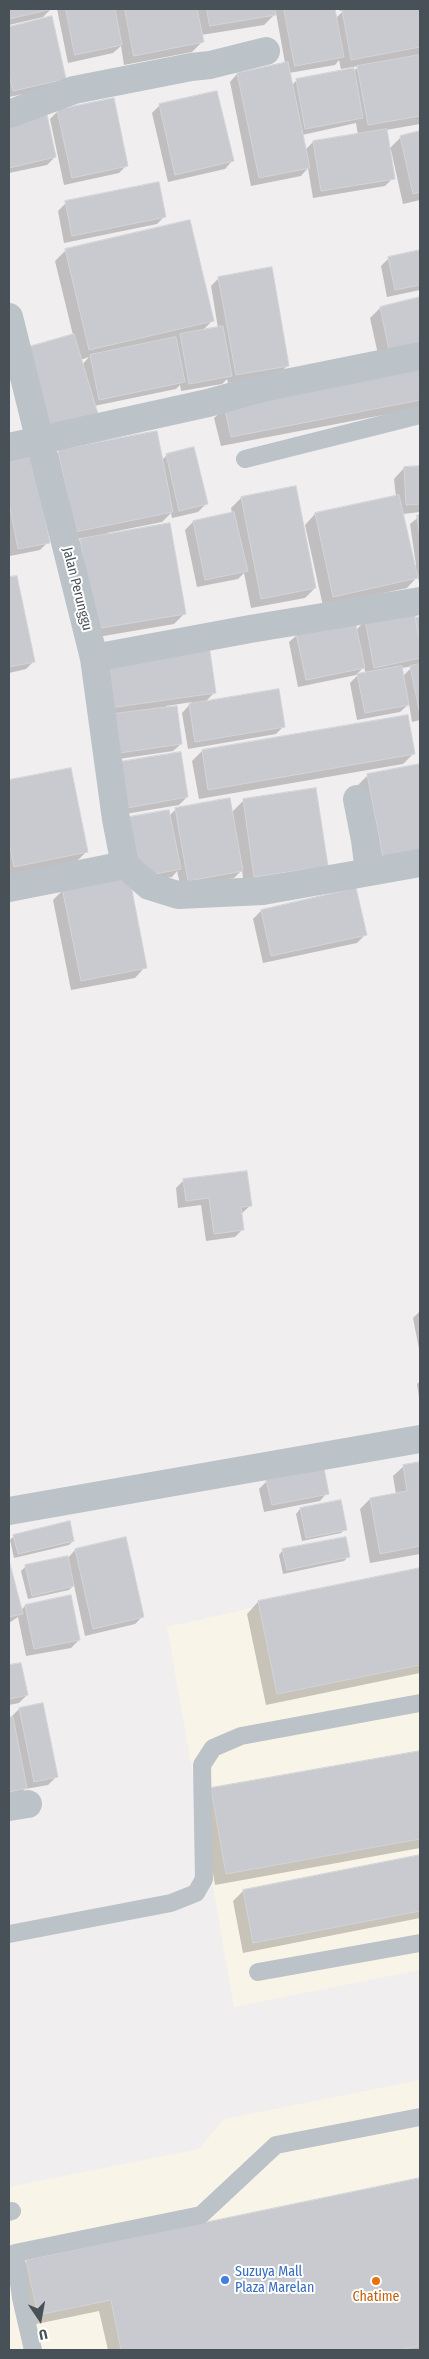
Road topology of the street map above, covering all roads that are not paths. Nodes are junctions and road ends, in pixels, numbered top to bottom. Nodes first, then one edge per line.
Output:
1 (266, 51) dead end
2 (9, 114) edge
3 (9, 317) edge
4 (420, 356) edge
5 (420, 415) edge
6 (39, 440) junction
7 (9, 447) edge
8 (245, 459) dead end
9 (420, 601) edge
10 (94, 658) junction
11 (357, 799) dead end
12 (420, 863) edge
13 (125, 865) junction
14 (369, 872) junction
15 (9, 888) edge
16 (420, 1439) edge
17 (9, 1511) edge
18 (420, 1703) edge
19 (9, 1934) edge
20 (420, 1943) edge
21 (258, 1972) dead end
22 (420, 2117) edge
23 (33, 2350) edge

1 - 2 street
3 - 6 street, Jalan Perunggu
4 - 6 street
5 - 8 lane
6 - 7 street
6 - 10 street, Jalan Perunggu
9 - 10 street
10 - 13 street, Jalan Perunggu
11 - 14 street
12 - 14 street
13 - 14 street
13 - 15 street
16 - 17 street
18 - 19 lane
20 - 21 lane
22 - 23 lane

